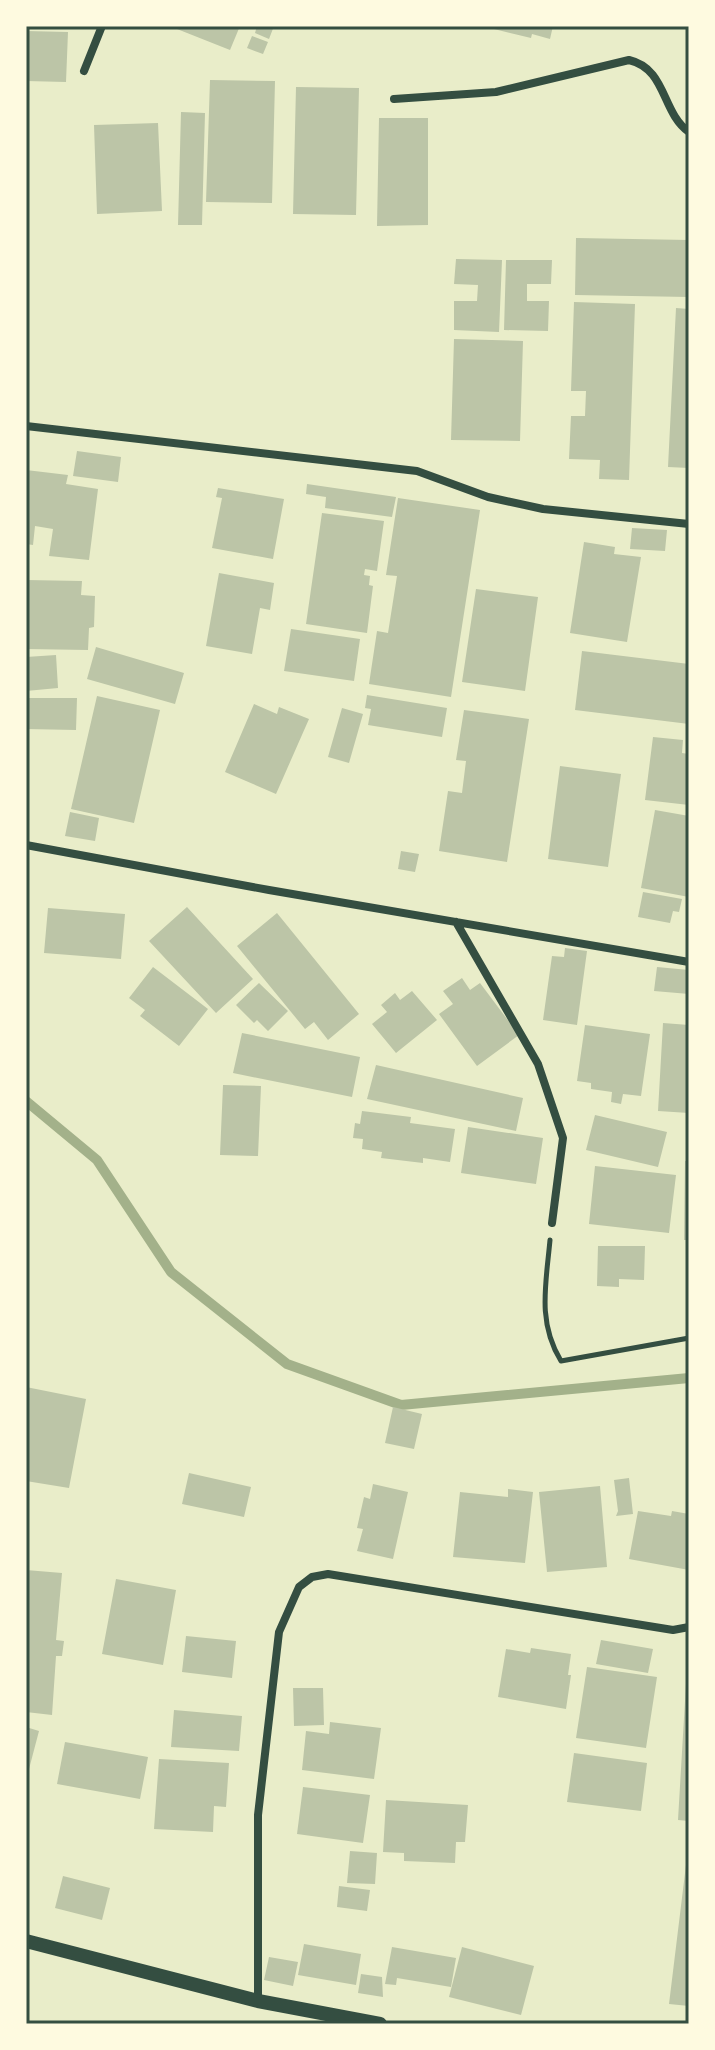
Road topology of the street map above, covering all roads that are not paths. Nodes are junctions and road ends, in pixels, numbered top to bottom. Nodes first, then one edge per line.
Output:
1 (102, 26) edge
2 (84, 71) dead end
3 (394, 99) dead end
4 (689, 132) edge
5 (26, 426) edge
6 (689, 524) edge
7 (26, 845) edge
8 (456, 922) junction
9 (689, 962) edge
10 (552, 1223) road end
11 (689, 1627) edge
12 (26, 1941) edge
13 (258, 2001) junction
14 (380, 2024) edge

1 - 2 street
3 - 4 street
5 - 6 street
7 - 8 street
8 - 9 street
8 - 10 street
11 - 13 street
12 - 13 street
13 - 14 street

